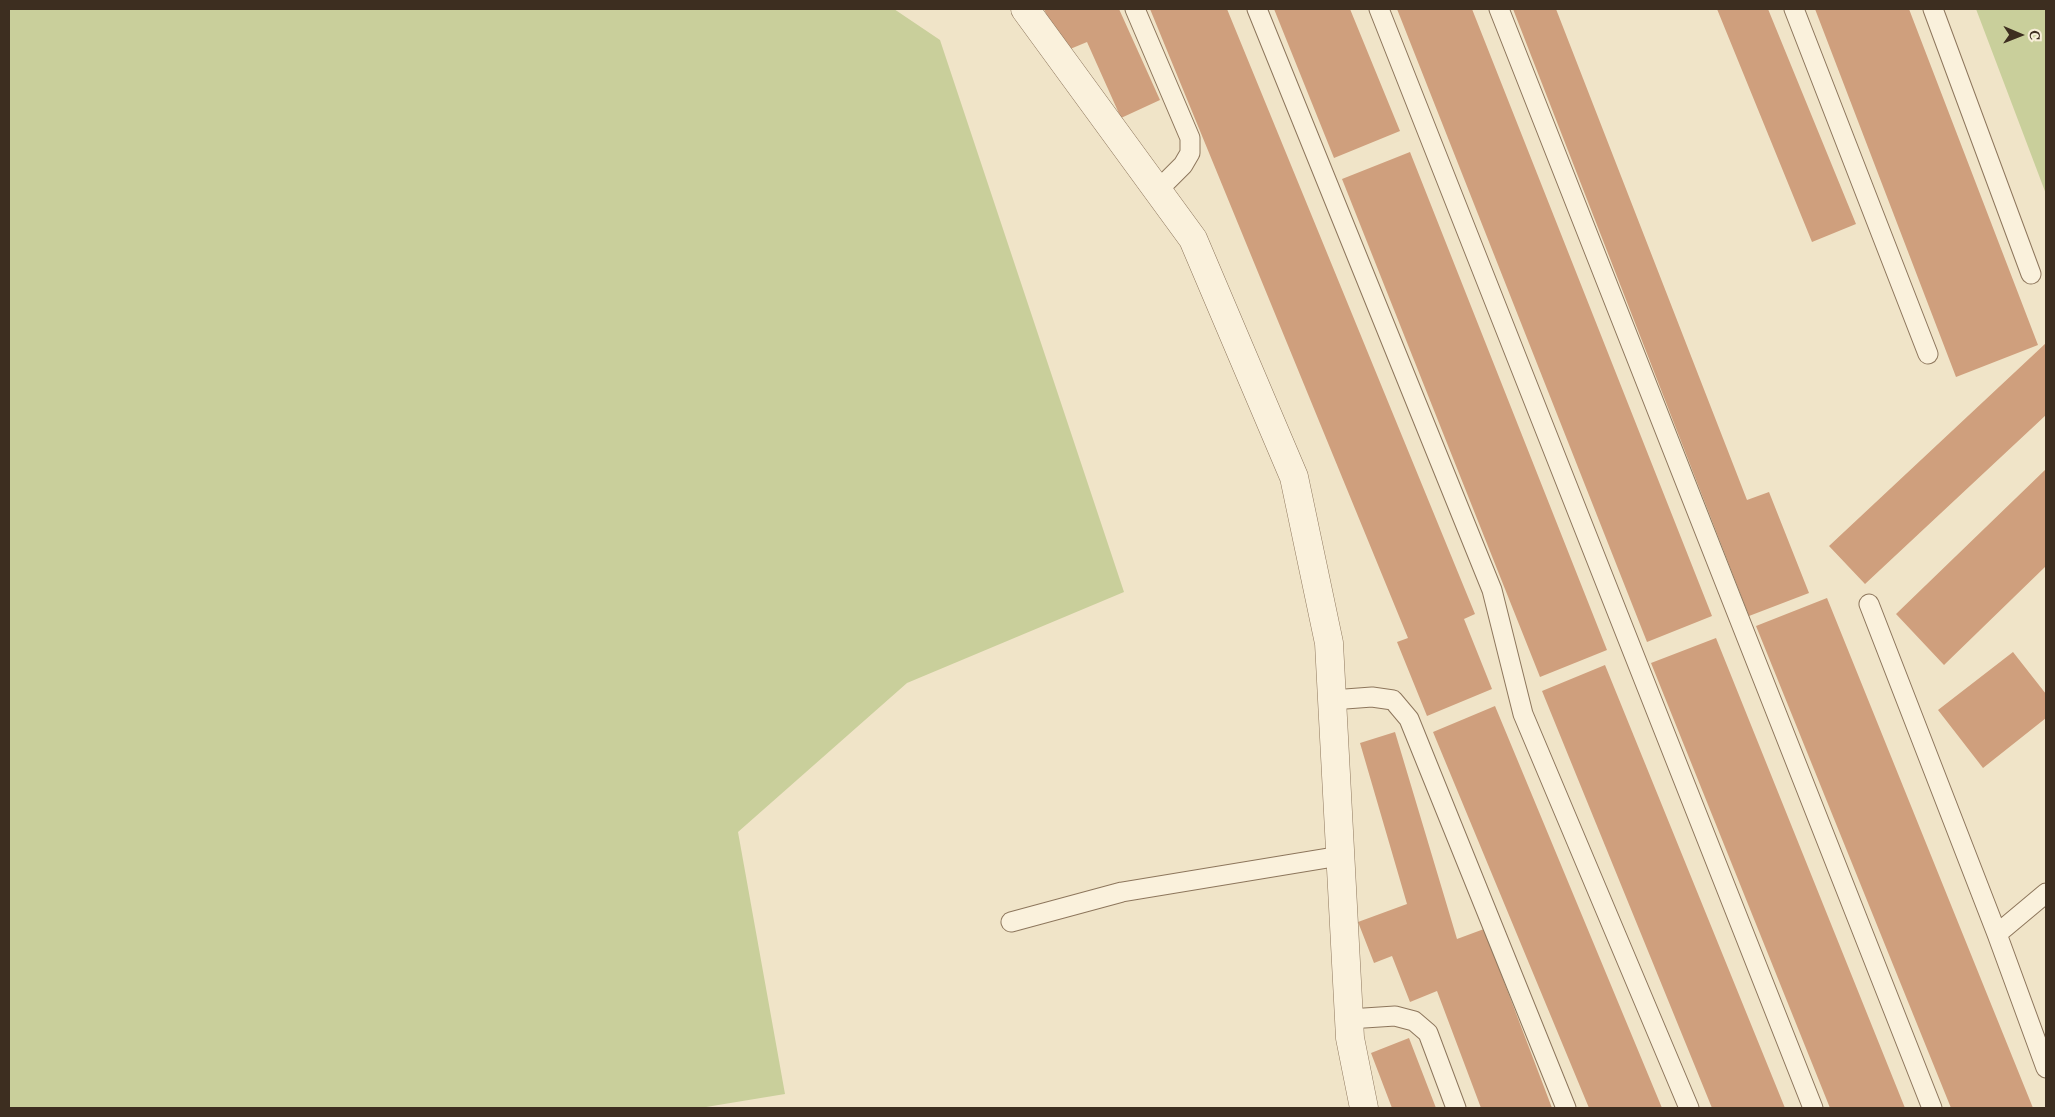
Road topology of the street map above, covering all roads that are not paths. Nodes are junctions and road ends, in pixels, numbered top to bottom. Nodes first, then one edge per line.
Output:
1 (1025, 9) edge
2 (1135, 9) edge
3 (1257, 9) edge
4 (1379, 9) edge
5 (1499, 9) edge
6 (1794, 9) edge
7 (1933, 9) edge
8 (1157, 190) junction
9 (2031, 274) dead end
10 (1928, 354) dead end
11 (1869, 604) dead end
12 (1332, 700) junction
13 (1340, 856) junction
14 (2046, 893) edge
15 (1011, 922) dead end
16 (1997, 934) junction
17 (1349, 1020) junction
18 (2046, 1068) edge
19 (1364, 1108) edge
20 (1456, 1108) edge
21 (1566, 1108) edge
22 (1689, 1108) edge
23 (1813, 1108) edge
24 (1932, 1108) edge

1 - 8 street
2 - 8 lane
3 - 22 lane
4 - 23 lane
5 - 24 lane
6 - 10 lane
7 - 9 lane
8 - 12 street
11 - 16 lane
12 - 13 street
12 - 21 lane
13 - 15 lane
13 - 17 street
14 - 16 lane
16 - 18 lane
17 - 19 street
17 - 20 lane

